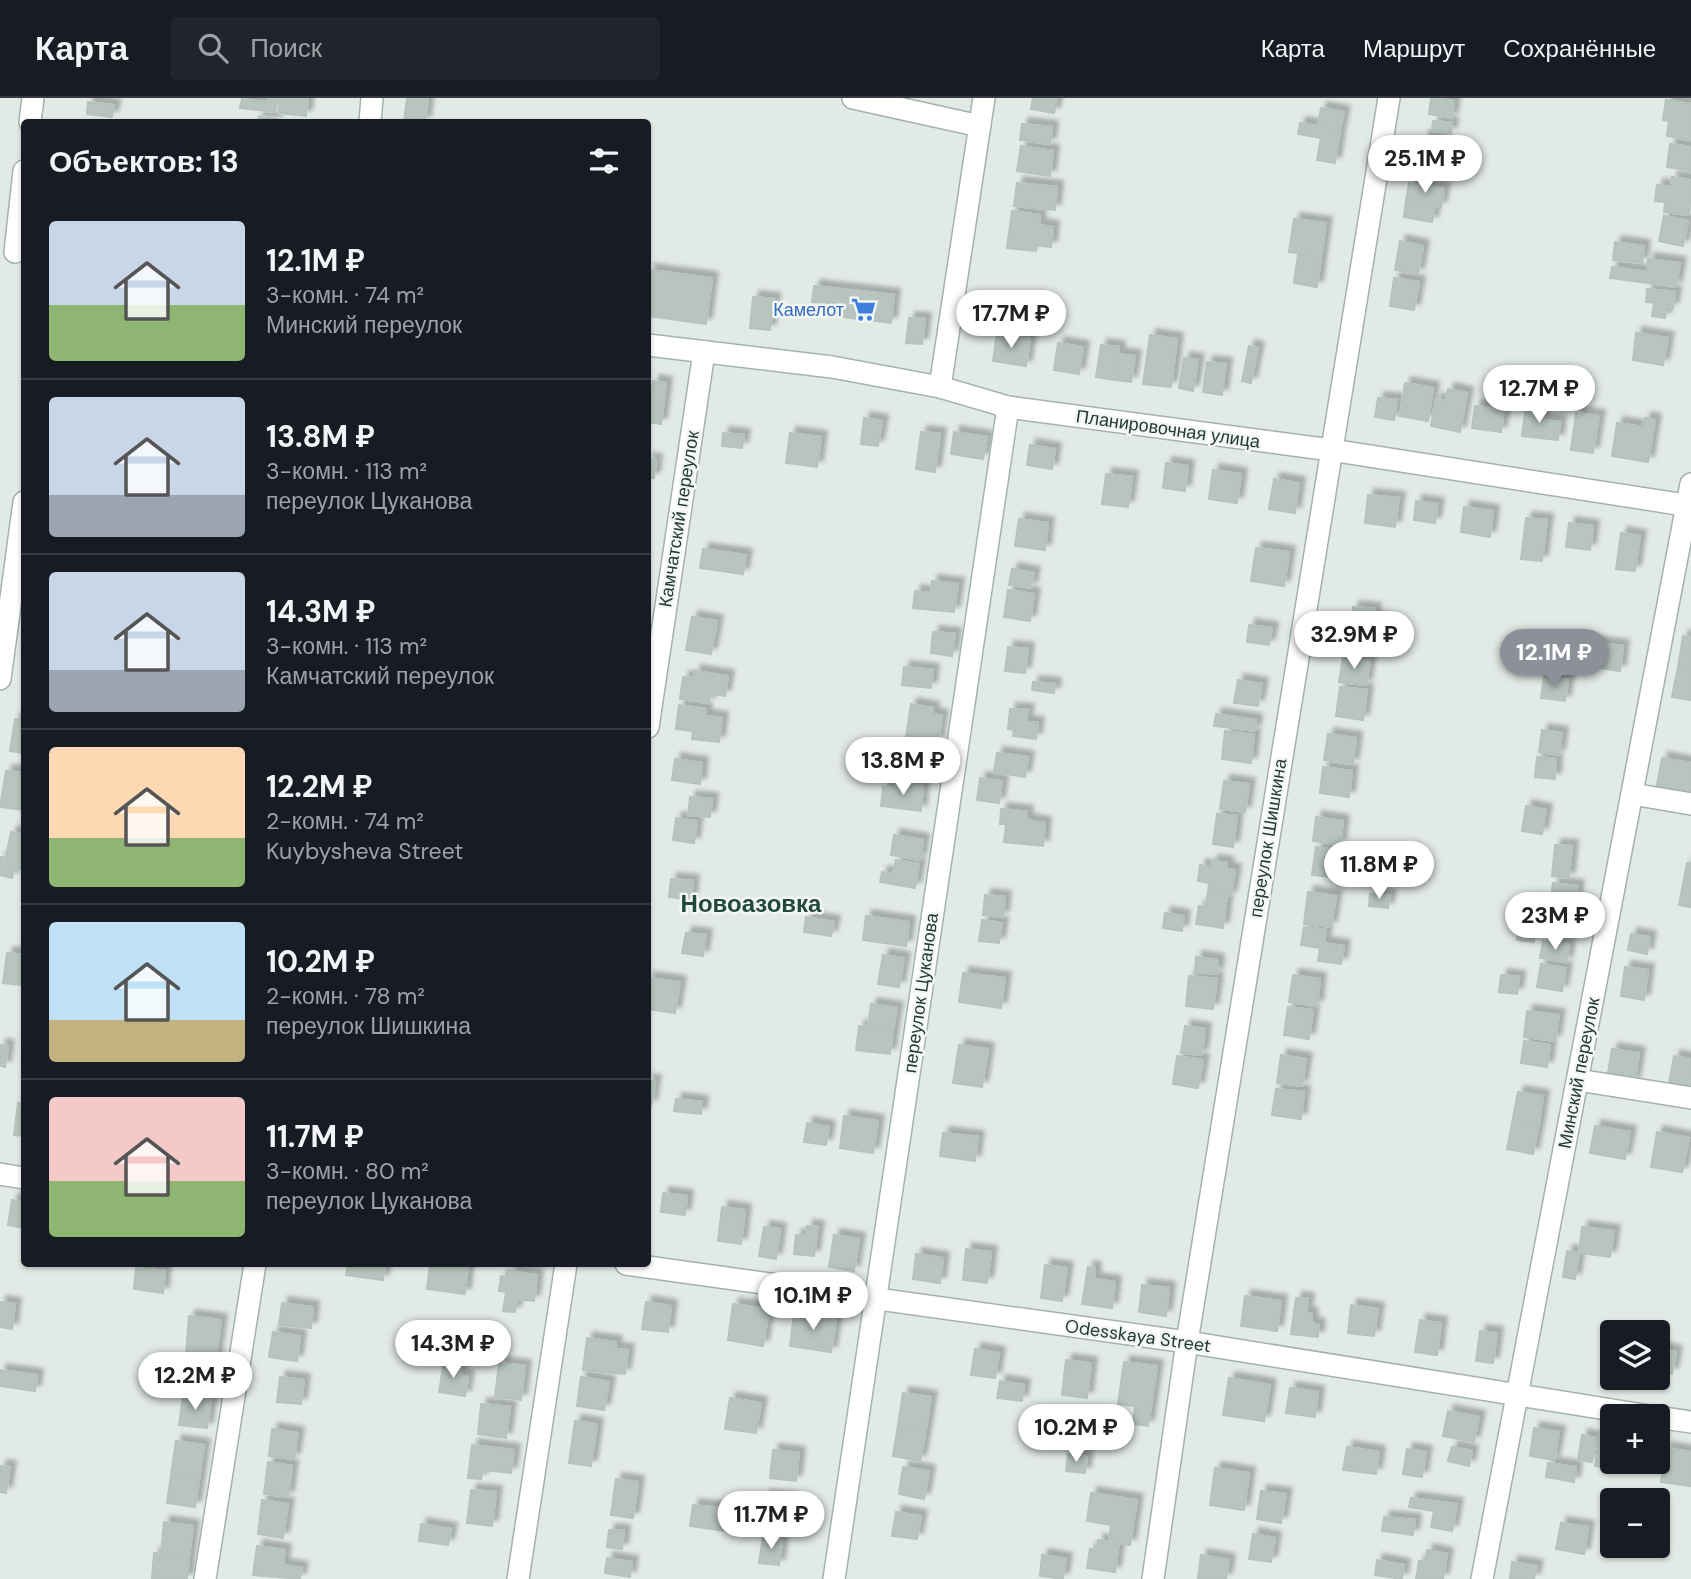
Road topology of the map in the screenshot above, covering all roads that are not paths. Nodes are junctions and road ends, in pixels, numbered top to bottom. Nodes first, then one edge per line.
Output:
1 (33, 98) edge
2 (372, 98) edge
3 (853, 98) edge
4 (984, 98) edge
5 (1389, 98) edge
6 (30, 119) edge
7 (370, 119) edge
8 (980, 126) junction
9 (21, 193) edge
10 (13, 252) edge
11 (651, 345) edge
12 (704, 352) junction
13 (940, 387) junction
14 (1008, 407) junction
15 (1331, 450) junction
16 (1690, 498) edge
17 (21, 524) edge
18 (0, 679) edge
19 (651, 707) edge
20 (1632, 794) junction
21 (1691, 804) edge
22 (1578, 1080) junction
23 (1691, 1098) edge
24 (0, 1174) edge
25 (21, 1178) edge
26 (255, 1267) edge
27 (566, 1267) edge
28 (646, 1267) edge
29 (875, 1300) junction
30 (1187, 1342) junction
31 (1519, 1395) junction
32 (1600, 1408) edge
33 (1670, 1419) edge
34 (1691, 1422) edge
35 (205, 1579) edge
36 (518, 1579) edge
37 (834, 1579) edge
38 (1153, 1579) edge
39 (1482, 1579) edge

1 - 6 street
2 - 7 street
3 - 8 street
4 - 8 street
5 - 15 street, переулок Шишкина
8 - 13 street
9 - 10 street
11 - 12 street, Планировочная улица
12 - 13 street, Планировочная улица
12 - 19 street, Камчатский переулок
13 - 14 street, Планировочная улица
14 - 15 street, Планировочная улица
14 - 29 street, переулок Цуканова
15 - 16 street, Планировочная улица
15 - 30 street, переулок Шишкина
16 - 20 street, Минский переулок
17 - 18 street
20 - 21 street
20 - 22 street, Минский переулок
22 - 23 street
22 - 31 street, Минский переулок
24 - 25 street
26 - 35 street
27 - 36 street
28 - 29 street, Odesskaya Street
29 - 30 street, Odesskaya Street
29 - 37 street, переулок Цуканова
30 - 31 street, Odesskaya Street
30 - 38 street, переулок Шишкина
31 - 32 street, Odesskaya Street
31 - 39 street, Минский переулок
33 - 34 street

